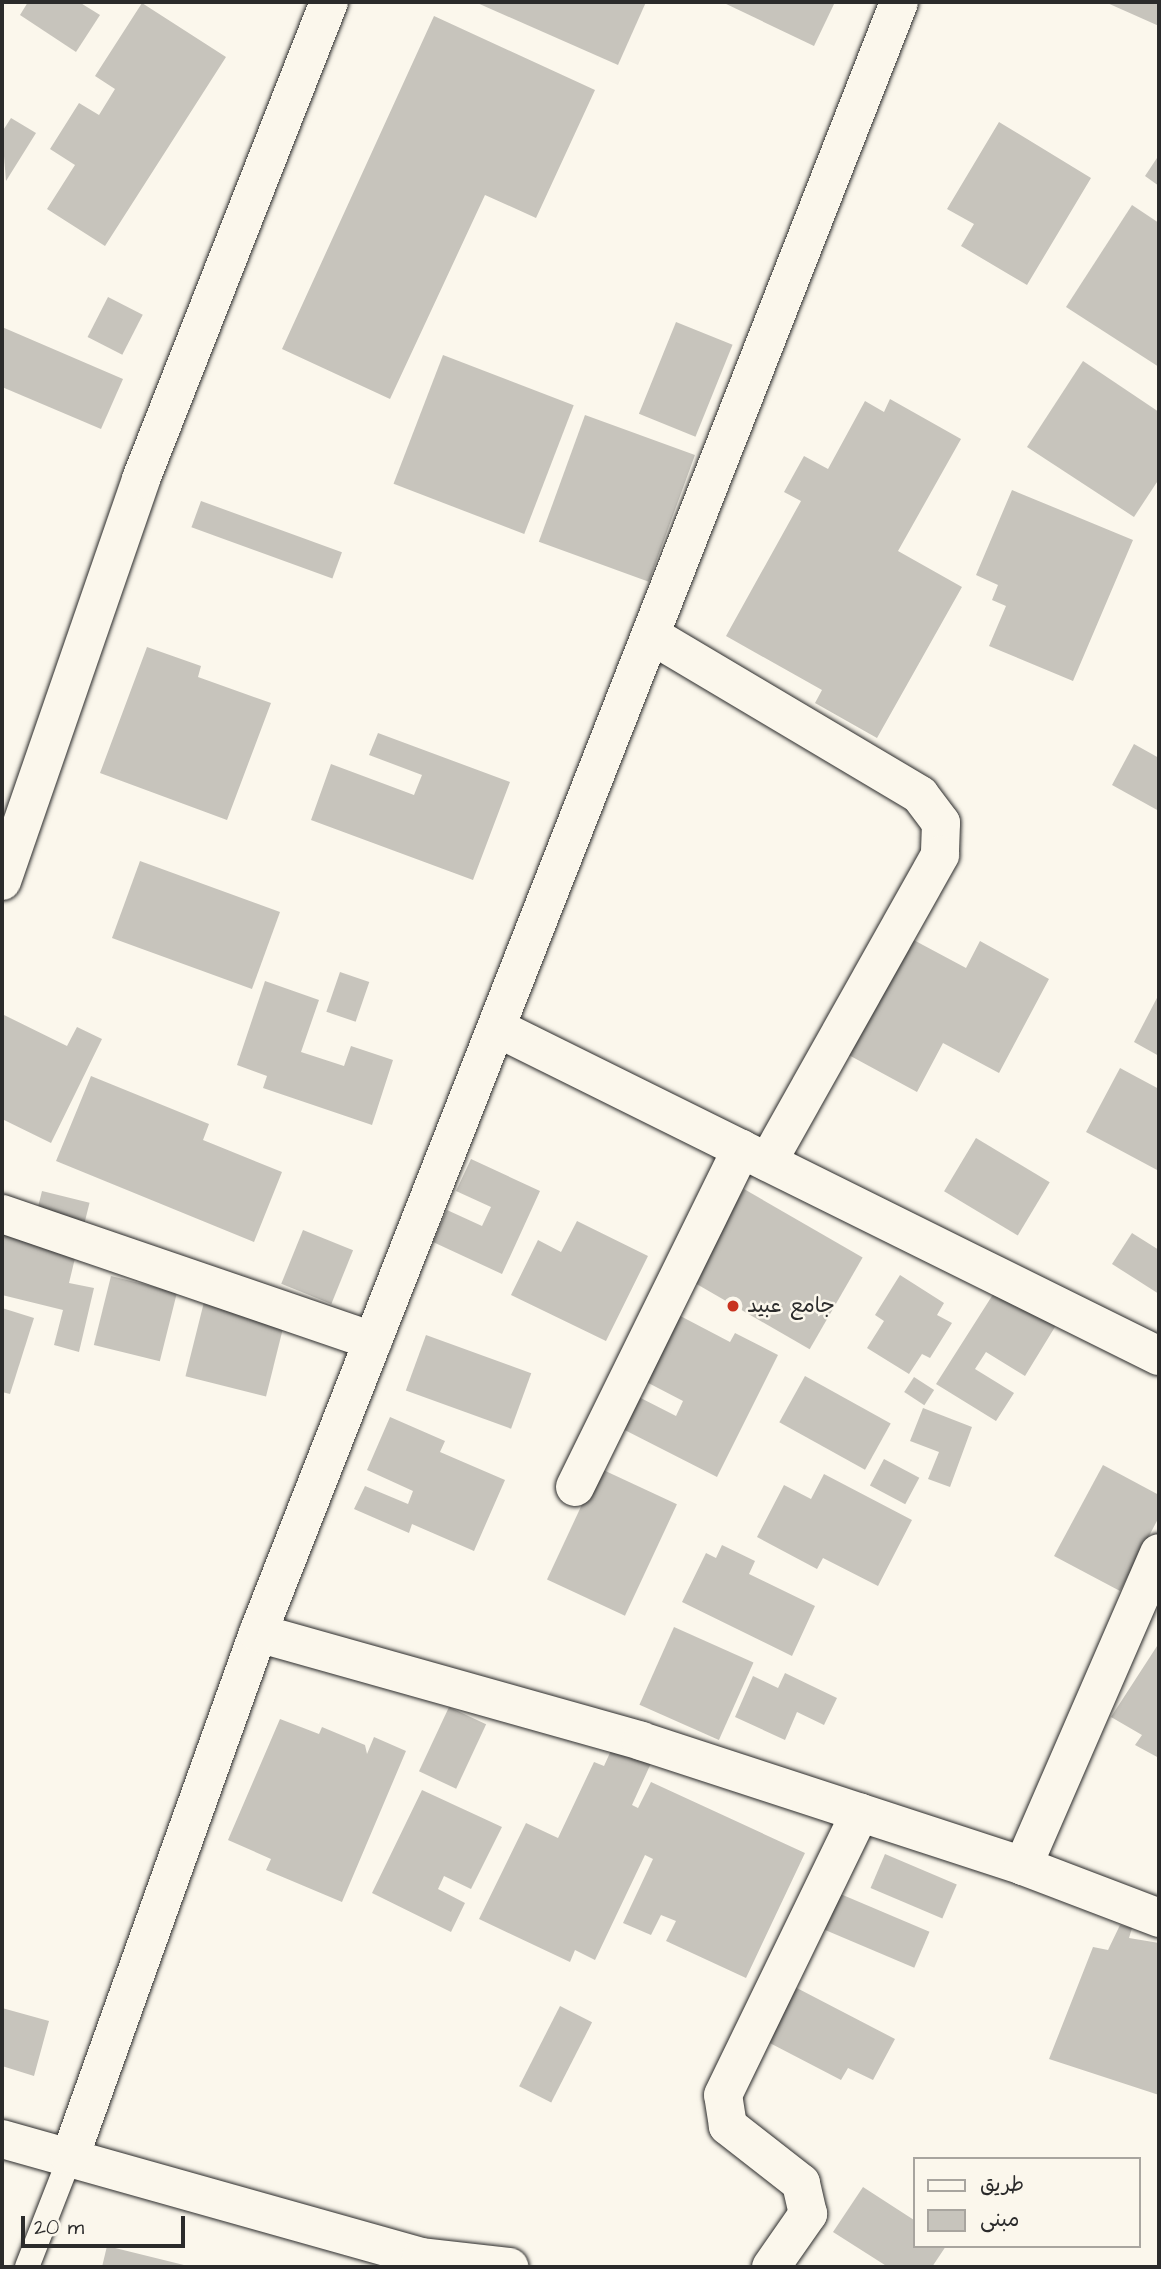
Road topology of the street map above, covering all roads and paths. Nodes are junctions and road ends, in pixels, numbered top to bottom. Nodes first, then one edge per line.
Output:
1 (328, 2) edge
2 (899, 2) edge
3 (651, 635) junction
4 (2, 881) edge
5 (497, 1028) junction
6 (754, 1155) junction
7 (2, 1214) edge
8 (373, 1341) junction
9 (1159, 1356) edge
10 (575, 1487) dead end
11 (1159, 1553) edge
12 (258, 1633) junction
13 (860, 1813) junction
14 (1023, 1866) junction
15 (1159, 1918) edge
16 (2, 2139) edge
17 (69, 2157) junction
18 (420, 2262) edge
19 (27, 2267) edge
20 (509, 2267) edge
21 (771, 2267) edge

1 - 4 street
2 - 3 street
3 - 5 street
3 - 6 street
5 - 6 street
5 - 8 street
6 - 9 street
6 - 10 street
7 - 8 street
8 - 12 street
11 - 14 street
12 - 13 street
12 - 17 street
13 - 14 street
13 - 21 street
14 - 15 street
16 - 17 street
17 - 18 street
17 - 19 lane
18 - 20 street

